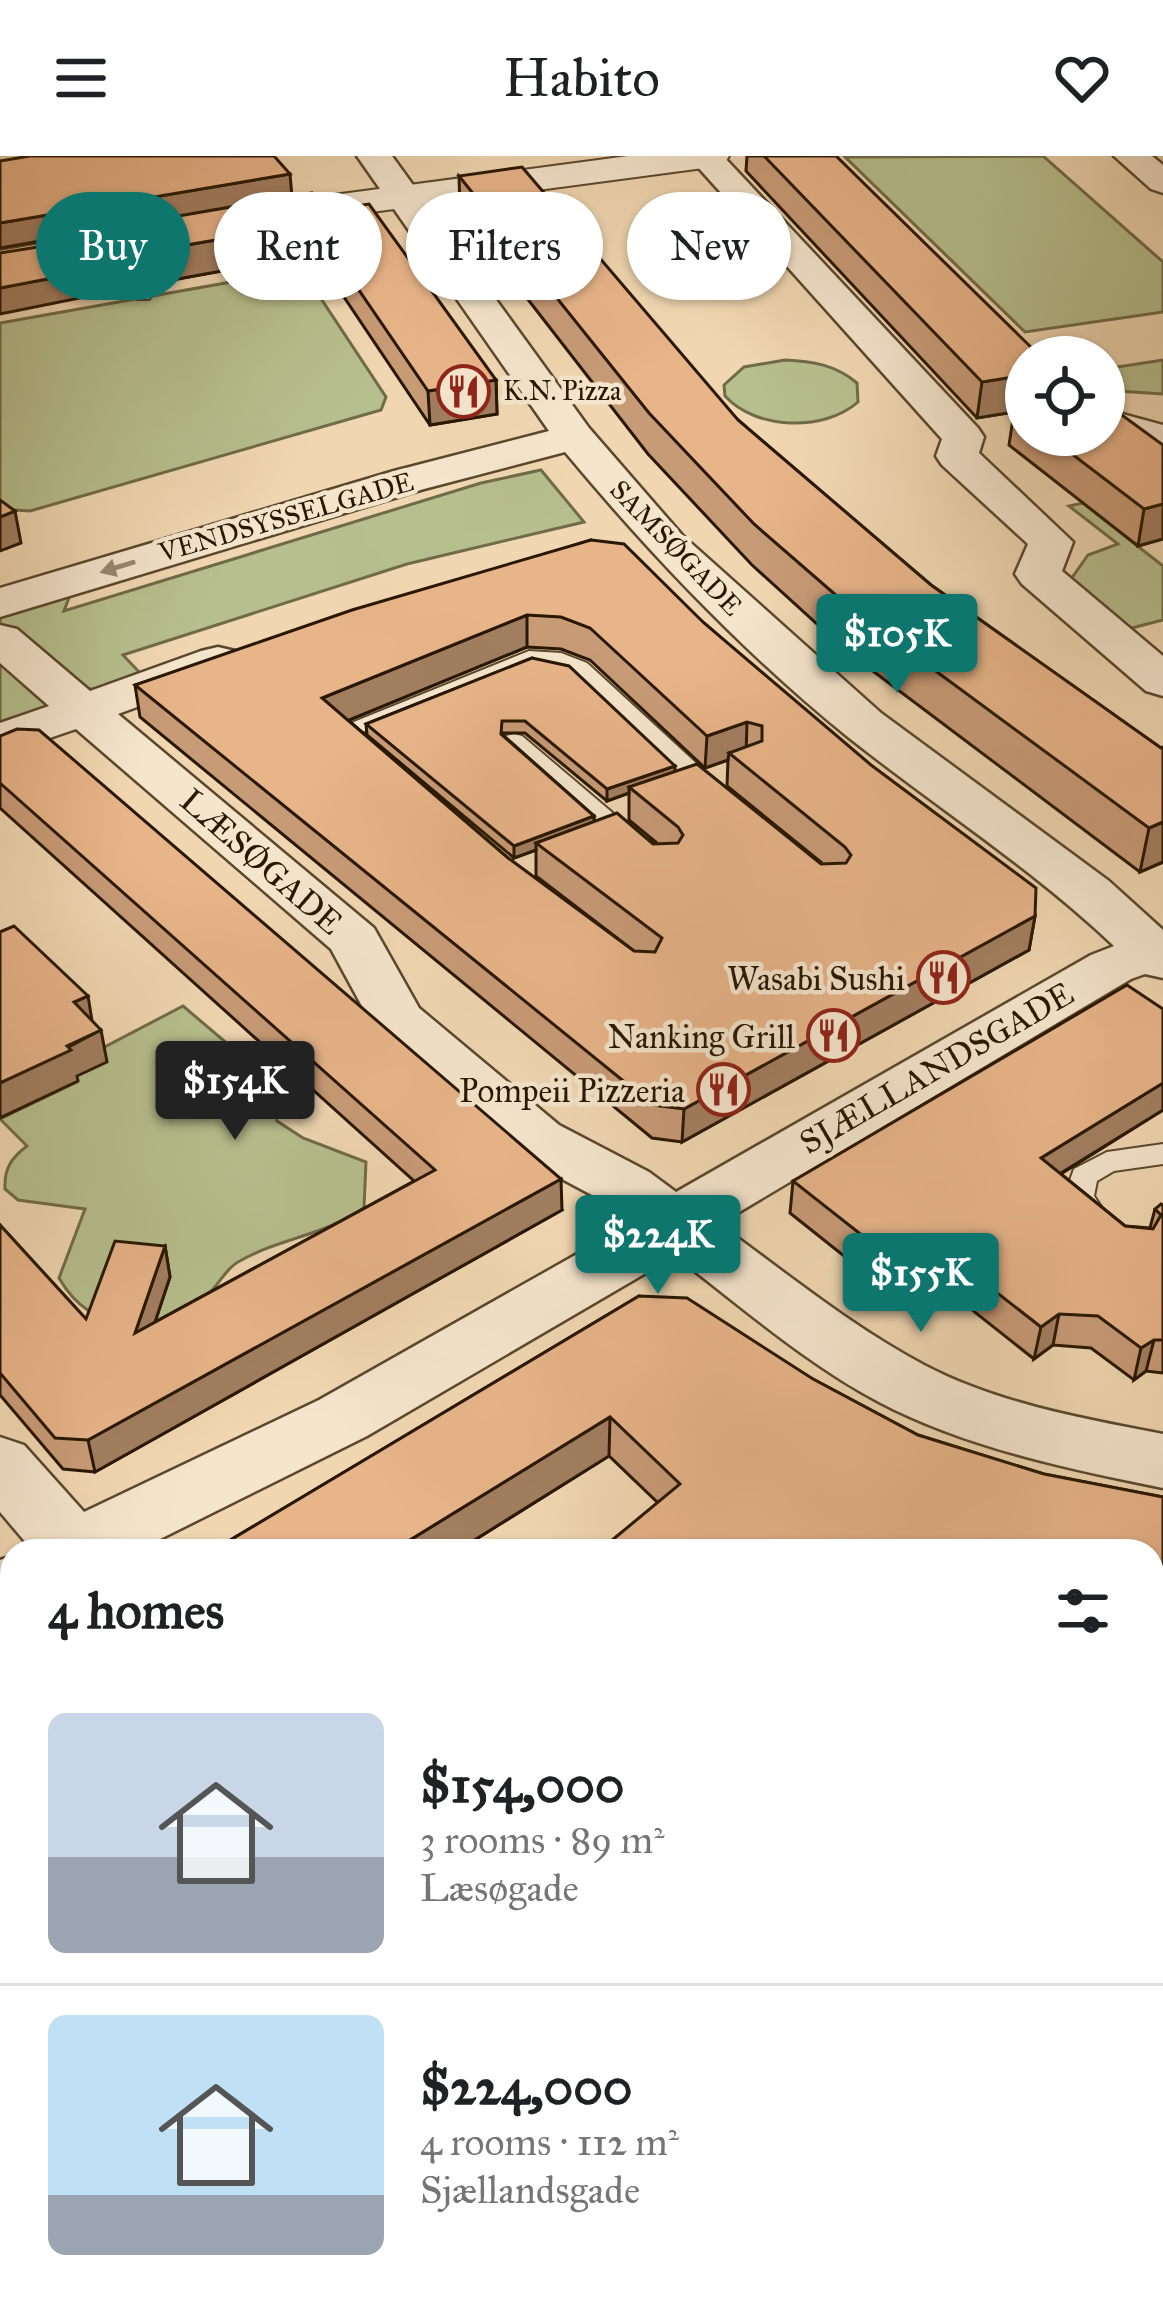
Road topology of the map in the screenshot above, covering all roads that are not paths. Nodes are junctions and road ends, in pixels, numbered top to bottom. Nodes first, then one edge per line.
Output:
1 (520, 156) edge
2 (708, 156) edge
3 (1131, 156) edge
4 (389, 176) edge
5 (1163, 182) edge
6 (190, 224) edge
7 (0, 238) edge
8 (36, 257) edge
9 (0, 263) edge
10 (1125, 427) edge
11 (574, 437) junction
12 (1163, 438) edge
13 (0, 603) edge
14 (0, 640) edge
15 (265, 644) edge
16 (1163, 681) edge
17 (82, 709) junction
18 (0, 740) edge
19 (514, 741) edge
20 (378, 763) edge
21 (732, 771) edge
22 (691, 785) junction
23 (737, 812) edge
24 (649, 856) edge
25 (1160, 954) edge
26 (1163, 1154) edge
27 (675, 1224) junction
28 (1120, 1238) edge
29 (343, 1418) junction
30 (1163, 1461) edge
31 (0, 1464) edge
32 (63, 1539) edge
33 (95, 1539) edge
34 (164, 1539) edge

1 - 4 street
2 - 4 street
2 - 16 street
3 - 5 street
4 - 6 street
4 - 7 street
4 - 11 street, SAMSØGADE
8 - 9 street
10 - 12 street
11 -> 13 street, VENDSYSSELGADE
11 - 25 street, SAMSØGADE
14 - 17 street, LÆSØGADE
15 - 17 street
17 - 18 street
17 - 27 street, LÆSØGADE
19 - 24 lane
20 - 22 lane
21 - 22 lane
22 - 23 lane
25 - 27 street, SJÆLLANDSGADE
26 - 28 lane
27 - 29 street, SJÆLLANDSGADE
27 - 30 street, LÆSØGADE
29 - 33 street, SJÆLLANDSGADE
29 - 34 street, SJÆLLANDSGADE
31 - 32 street

